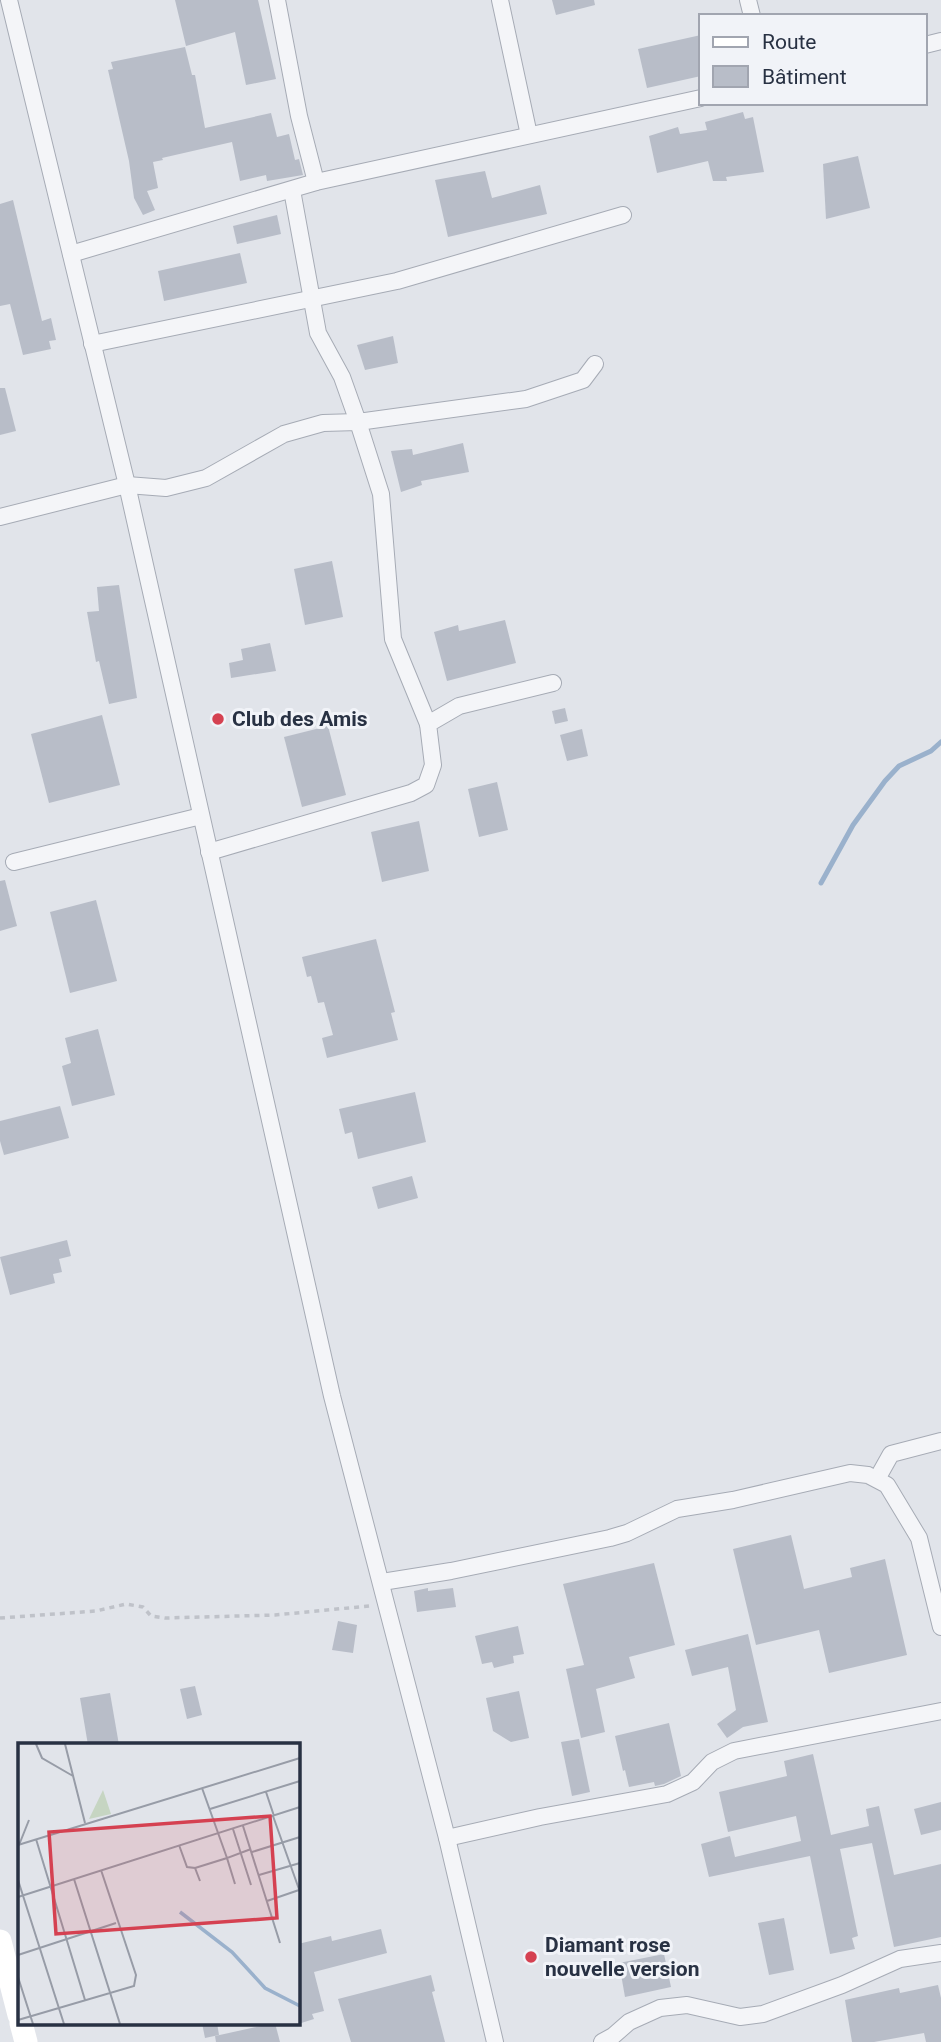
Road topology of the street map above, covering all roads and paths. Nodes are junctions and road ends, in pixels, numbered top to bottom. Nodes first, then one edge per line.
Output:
1 (9, 0) edge
2 (277, 0) edge
3 (500, 0) edge
4 (699, 98) edge
5 (529, 135) junction
6 (316, 182) junction
7 (292, 190) junction
8 (623, 215) dead end
9 (71, 254) junction
10 (311, 299) junction
11 (92, 344) junction
12 (595, 364) dead end
13 (358, 422) junction
14 (127, 485) junction
15 (0, 517) edge
16 (553, 682) dead end
17 (429, 724) junction
18 (201, 816) junction
19 (209, 852) junction
20 (14, 862) dead end
21 (941, 1441) edge
22 (877, 1479) junction
23 (382, 1582) junction
24 (388, 1604) junction
25 (0, 1618) edge
26 (941, 1627) edge
27 (941, 1711) edge
28 (447, 1838) junction
29 (0, 1941) edge
30 (941, 1953) edge
31 (18, 2011) edge
32 (21, 2024) edge
33 (26, 2042) edge
34 (495, 2042) edge
35 (602, 2042) edge

1 - 9 street
2 - 6 street
3 - 5 street
4 - 5 street
5 - 6 street
6 - 7 street
7 - 9 street
7 - 10 street
8 - 10 street
9 - 11 street
10 - 11 street
10 - 13 street
11 - 14 street
12 - 13 street
13 - 14 street
13 - 17 street
14 - 15 street
14 - 18 street
16 - 17 street
17 - 19 street
18 - 19 street
18 - 20 street
19 - 23 street
21 - 22 street
22 - 23 street
22 - 26 street
23 - 24 street
24 - 25 path
24 - 28 street
27 - 28 street
28 - 34 street
29 - 31 street
30 - 35 street
32 - 33 street

